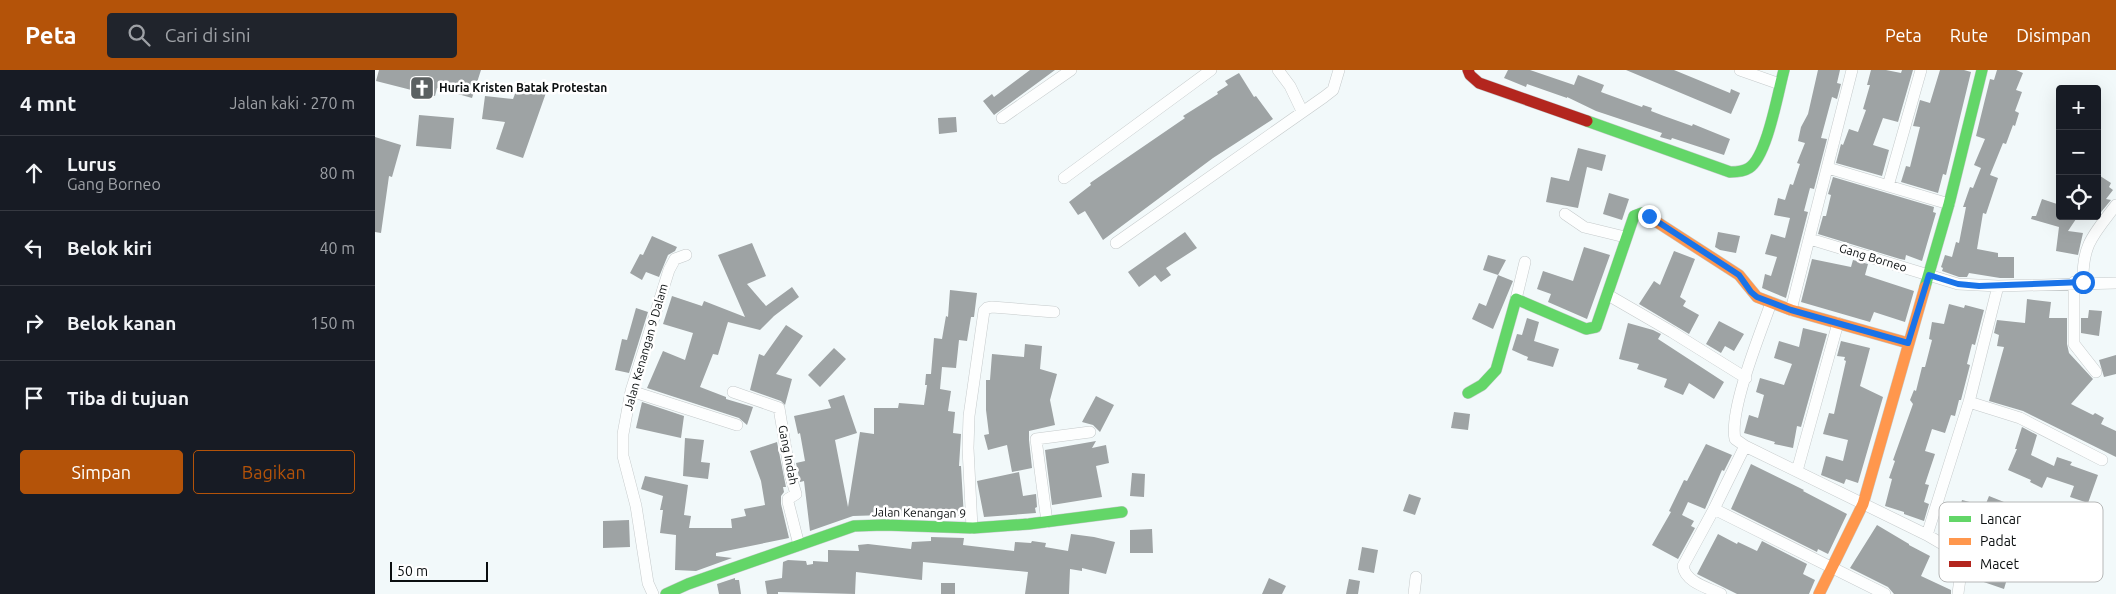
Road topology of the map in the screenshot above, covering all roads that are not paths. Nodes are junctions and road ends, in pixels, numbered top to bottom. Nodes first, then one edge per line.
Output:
1 (1071, 70) edge
2 (1211, 70) edge
3 (1278, 70) edge
4 (1339, 70) edge
5 (1468, 70) edge
6 (1740, 70) edge
7 (1784, 70) edge
8 (1852, 70) edge
9 (1921, 70) edge
10 (1982, 70) edge
11 (1780, 84) junction
12 (1302, 111) junction
13 (1001, 118) dead end
14 (1828, 168) junction
15 (1064, 178) dead end
16 (1888, 186) junction
17 (1949, 204) junction
18 (2116, 205) edge
19 (1565, 214) dead end
20 (1625, 237) junction
21 (1810, 239) junction
22 (1116, 244) dead end
23 (686, 254) dead end
24 (1525, 262) dead end
25 (1929, 275) junction
26 (2079, 282) junction
27 (2116, 283) edge
28 (1998, 286) junction
29 (1608, 296) junction
30 (1516, 299) junction
31 (1771, 303) junction
32 (1791, 310) junction
33 (1054, 312) dead end
34 (1838, 324) junction
35 (1908, 343) junction
36 (2096, 372) dead end
37 (1746, 378) junction
38 (631, 391) junction
39 (733, 392) dead end
40 (1468, 394) dead end
41 (1969, 402) junction
42 (737, 425) dead end
43 (1090, 432) dead end
44 (1745, 446) junction
45 (2102, 460) dead end
46 (1797, 471) junction
47 (1863, 504) junction
48 (1714, 510) junction
49 (1122, 512) dead end
50 (1047, 522) junction
51 (972, 528) junction
52 (1927, 536) junction
53 (1939, 543) edge
54 (799, 545) junction
55 (1832, 568) junction
56 (1416, 577) dead end
57 (653, 594) edge
58 (666, 594) edge
59 (1415, 594) edge
60 (1721, 594) edge
61 (1819, 594) edge
62 (1885, 594) edge

1 - 13 street
2 - 15 street
3 - 12 street
4 - 12 street
5 - 11 street
6 - 11 street
7 - 11 street
8 - 14 street
9 - 16 street
10 - 17 street
12 - 22 street
14 - 16 street
14 - 21 street
16 - 17 street
17 - 25 street
18 - 26 street
19 - 20 street
20 - 29 street
20 - 31 street
21 - 25 street, Gang Borneo
21 - 32 street
23 - 38 street, Jalan Kenangan 9 Dalam
24 - 30 street
25 - 28 street, Gang Borneo
25 - 35 street
26 - 27 street, Gang Borneo
26 - 28 street, Gang Borneo
26 - 36 street
28 - 41 street
29 - 30 street
29 - 37 street
30 - 40 street
31 - 32 street
31 - 37 street
32 - 34 street
33 - 51 street
34 - 35 street
34 - 46 street
35 - 47 street
37 - 44 street
38 - 42 street
38 - 57 street, Jalan Kenangan 9 Dalam
39 - 54 street, Gang Indah
41 - 45 street
41 - 52 street
43 - 50 street
44 - 46 street
44 - 48 street
46 - 47 street
47 - 52 street
47 - 55 street
48 - 55 street
48 - 60 street
49 - 50 street, Jalan Kenangan 9
50 - 51 street, Jalan Kenangan 9
51 - 54 street, Jalan Kenangan 9
52 - 53 street
54 - 58 street, Jalan Kenangan 9
55 - 61 street
55 - 62 street
56 - 59 street

